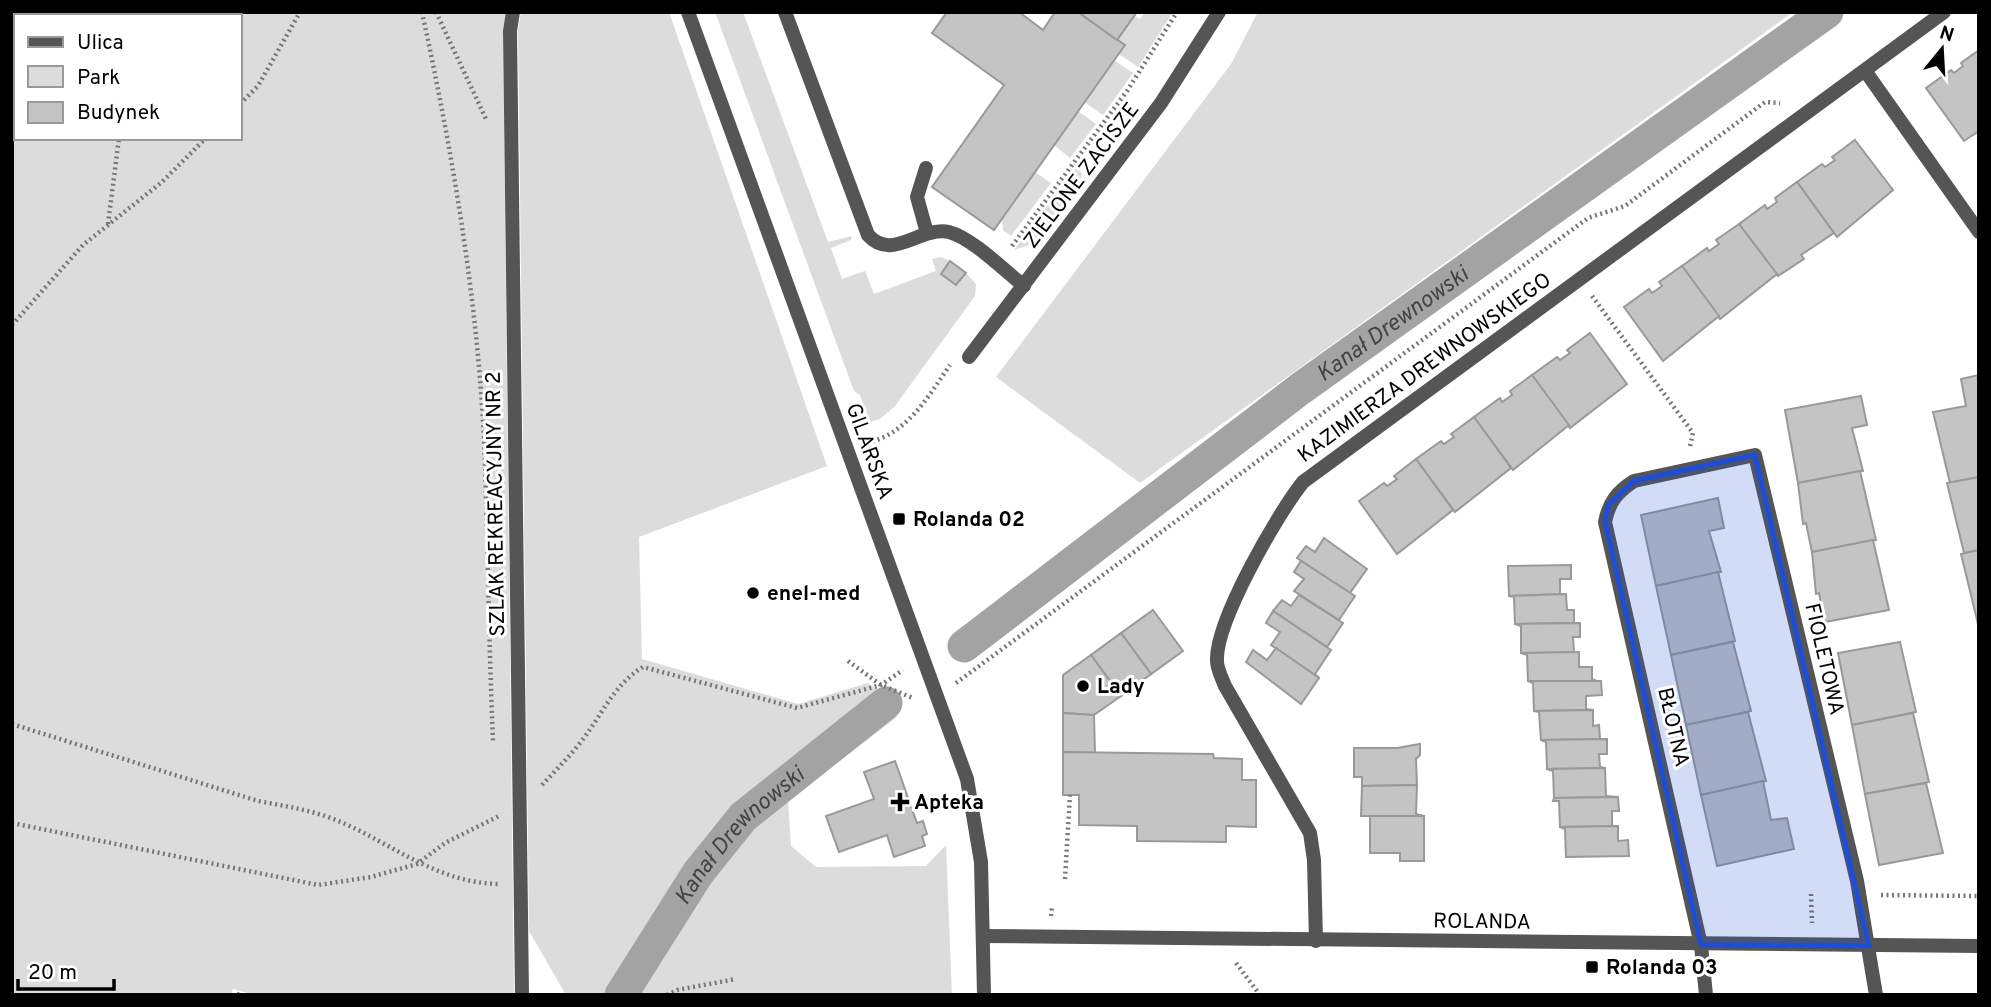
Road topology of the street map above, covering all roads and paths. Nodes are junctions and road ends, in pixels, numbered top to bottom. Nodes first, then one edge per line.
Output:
1 (300, 12) edge
2 (422, 12) edge
3 (436, 12) edge
4 (513, 12) edge
5 (688, 12) edge
6 (785, 12) edge
7 (1177, 12) edge
8 (1219, 12) edge
9 (1944, 12) edge
10 (1866, 72) junction
11 (242, 102) edge
12 (1783, 104) dead end
13 (119, 140) edge
14 (204, 140) edge
15 (512, 153) junction
16 (926, 168) dead end
17 (108, 226) junction
18 (1979, 232) edge
19 (927, 233) junction
20 (999, 265) junction
21 (1024, 286) junction
22 (1589, 292) dead end
23 (12, 325) edge
24 (980, 342) junction
25 (969, 357) dead end
26 (847, 448) junction
27 (1689, 454) dead end
28 (1634, 481) joint
29 (848, 661) dead end
30 (904, 670) dead end
31 (955, 683) dead end
32 (881, 685) junction
33 (914, 698) dead end
34 (12, 724) edge
35 (493, 748) dead end
36 (1070, 795) dead end
37 (495, 804) dead end
38 (520, 805) junction
39 (496, 818) junction
40 (12, 823) edge
41 (417, 864) junction
42 (1065, 879) dead end
43 (521, 881) junction
44 (1811, 894) dead end
45 (1869, 895) dead end
46 (1979, 896) edge
47 (1812, 924) dead end
48 (984, 936) junction
49 (1316, 941) junction
50 (1701, 945) junction
51 (1869, 946) junction
52 (1979, 946) edge
53 (1236, 963) dead end
54 (736, 979) dead end
55 (522, 995) edge
56 (667, 995) edge
57 (984, 995) edge
58 (1260, 995) edge
59 (1706, 995) edge
60 (1876, 995) edge

1 - 11 path
2 - 35 path
3 - 15 path
4 - 15 street, SZLAK REKREACYJNY NR 2
5 - 26 street, GILARSKA
6 - 19 street
7 - 20 path
8 - 21 street, ZIELONE ZACISZE
9 - 10 street, KAZIMIERZA DREWNOWSKIEGO
10 - 18 street
10 - 49 street, KAZIMIERZA DREWNOWSKIEGO
12 - 31 path
13 - 17 path
14 - 17 path
15 - 38 street, SZLAK REKREACYJNY NR 2
16 - 19 street
17 - 23 path
19 - 20 street
20 - 21 street
21 - 24 street, ZIELONE ZACISZE
22 - 27 path
24 - 25 street, ZIELONE ZACISZE
24 - 26 path
26 - 48 street, GILARSKA
28 - 50 street, BŁOTNA
28 - 51 street, FIOLETOWA
29 - 32 path
30 - 32 path
32 - 33 path
32 - 38 path
34 - 41 path
36 - 42 path
37 - 39 path
38 - 39 path
38 - 43 street, SZLAK REKREACYJNY NR 2
39 - 41 path
40 - 41 path
41 - 43 path
43 - 55 street, SZLAK REKREACYJNY NR 2
44 - 47 path
45 - 46 path
48 - 49 street, ROLANDA
48 - 57 street, GILARSKA
49 - 50 street, ROLANDA
50 - 51 street, ROLANDA
50 - 59 street, BŁOTNA
51 - 52 street, ROLANDA
51 - 60 street, FIOLETOWA
53 - 58 path
54 - 56 path

